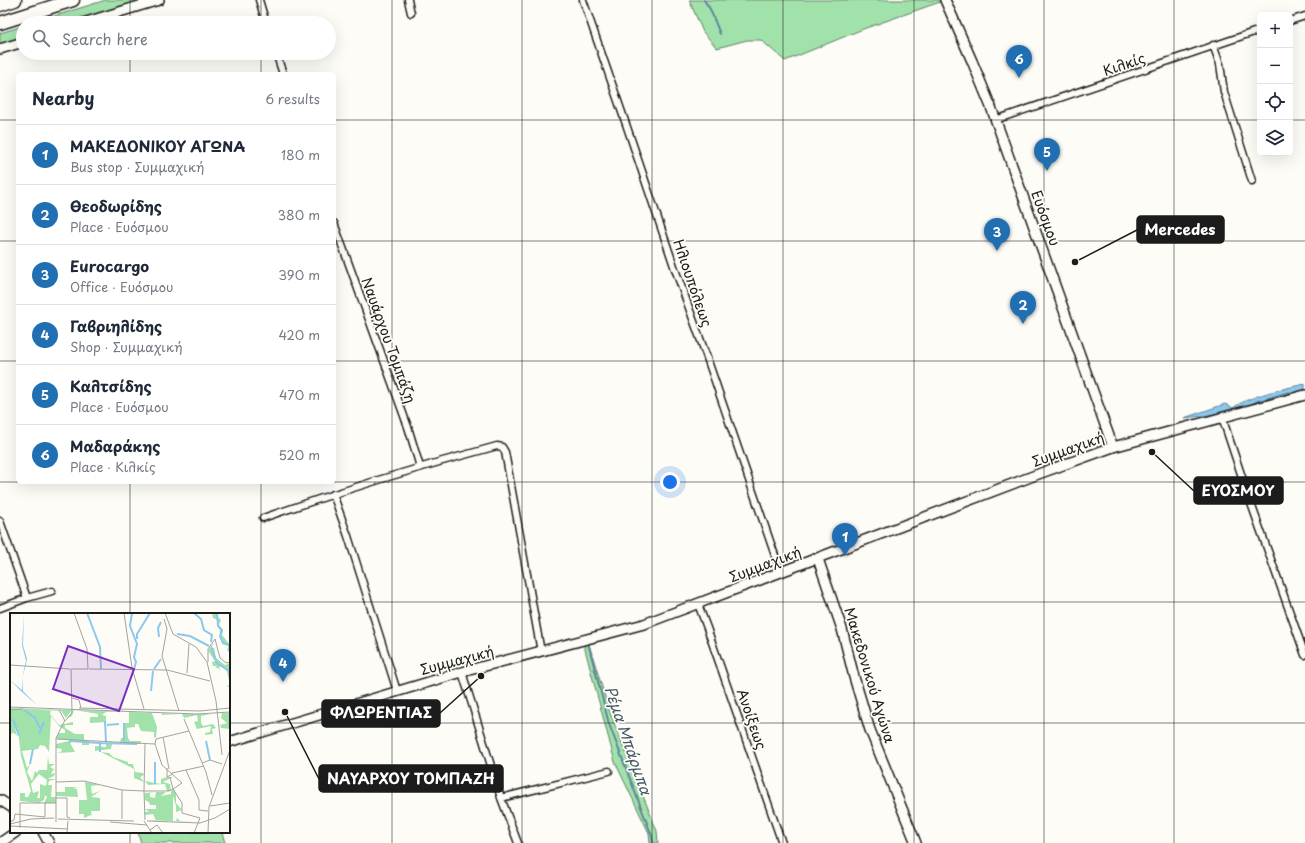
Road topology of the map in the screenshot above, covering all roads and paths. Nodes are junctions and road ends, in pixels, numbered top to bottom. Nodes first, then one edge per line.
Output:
1 (15, 0) edge
2 (73, 0) edge
3 (159, 0) edge
4 (259, 0) edge
5 (408, 0) edge
6 (583, 0) edge
7 (945, 0) edge
8 (0, 5) edge
9 (411, 13) dead end
10 (20, 16) edge
11 (106, 16) edge
12 (264, 16) edge
13 (1305, 16) edge
14 (16, 17) edge
15 (1293, 19) edge
16 (0, 22) edge
17 (1257, 31) edge
18 (16, 44) edge
19 (1213, 45) junction
20 (0, 49) edge
21 (278, 60) edge
22 (282, 72) edge
23 (995, 120) junction
24 (1252, 181) dead end
25 (336, 229) edge
26 (1305, 395) edge
27 (1222, 417) junction
28 (1113, 447) junction
29 (420, 466) junction
30 (333, 494) junction
31 (262, 518) dead end
32 (0, 521) edge
33 (818, 558) junction
34 (780, 573) junction
35 (52, 591) dead end
36 (27, 598) junction
37 (698, 604) junction
38 (0, 608) edge
39 (541, 652) junction
40 (1305, 655) edge
41 (462, 672) junction
42 (397, 691) junction
43 (230, 742) edge
44 (609, 771) dead end
45 (501, 798) junction
46 (0, 800) edge
47 (10, 806) edge
48 (44, 833) edge
49 (13, 835) edge
50 (0, 843) edge
51 (49, 843) edge
52 (518, 843) edge
53 (782, 843) edge
54 (916, 843) edge

1 - 8 highway
2 - 10 highway
3 - 11 main road
4 - 12 street
5 - 9 street
6 - 34 street, Ηλιουπόλεως
7 - 23 main road, Ευόσμου
13 - 15 street
14 - 16 highway
17 - 19 street, Κιλκίς
18 - 20 main road
19 - 23 street, Κιλκίς
19 - 24 street
21 - 22 street
23 - 28 main road, Ευόσμου
25 - 29 street, Ναυάρχου Τομπάζη
26 - 27 main road, Συμμαχική
27 - 28 main road, Συμμαχική
27 - 40 street
28 - 33 main road, Συμμαχική
29 - 30 street
29 - 39 street
30 - 31 street
30 - 42 street
32 - 36 street
33 - 34 main road, Συμμαχική
33 - 54 main road, Μακεδονικού Αγώνα
34 - 37 main road, Συμμαχική
35 - 36 street
36 - 38 street
37 - 39 main road, Συμμαχική
37 - 53 street, Ανοίξεως
39 - 41 main road, Συμμαχική
41 - 42 main road, Συμμαχική
41 - 45 street
42 - 43 main road, Συμμαχική
44 - 45 street
45 - 52 street
46 - 47 main road
48 - 51 main road
49 - 50 main road

